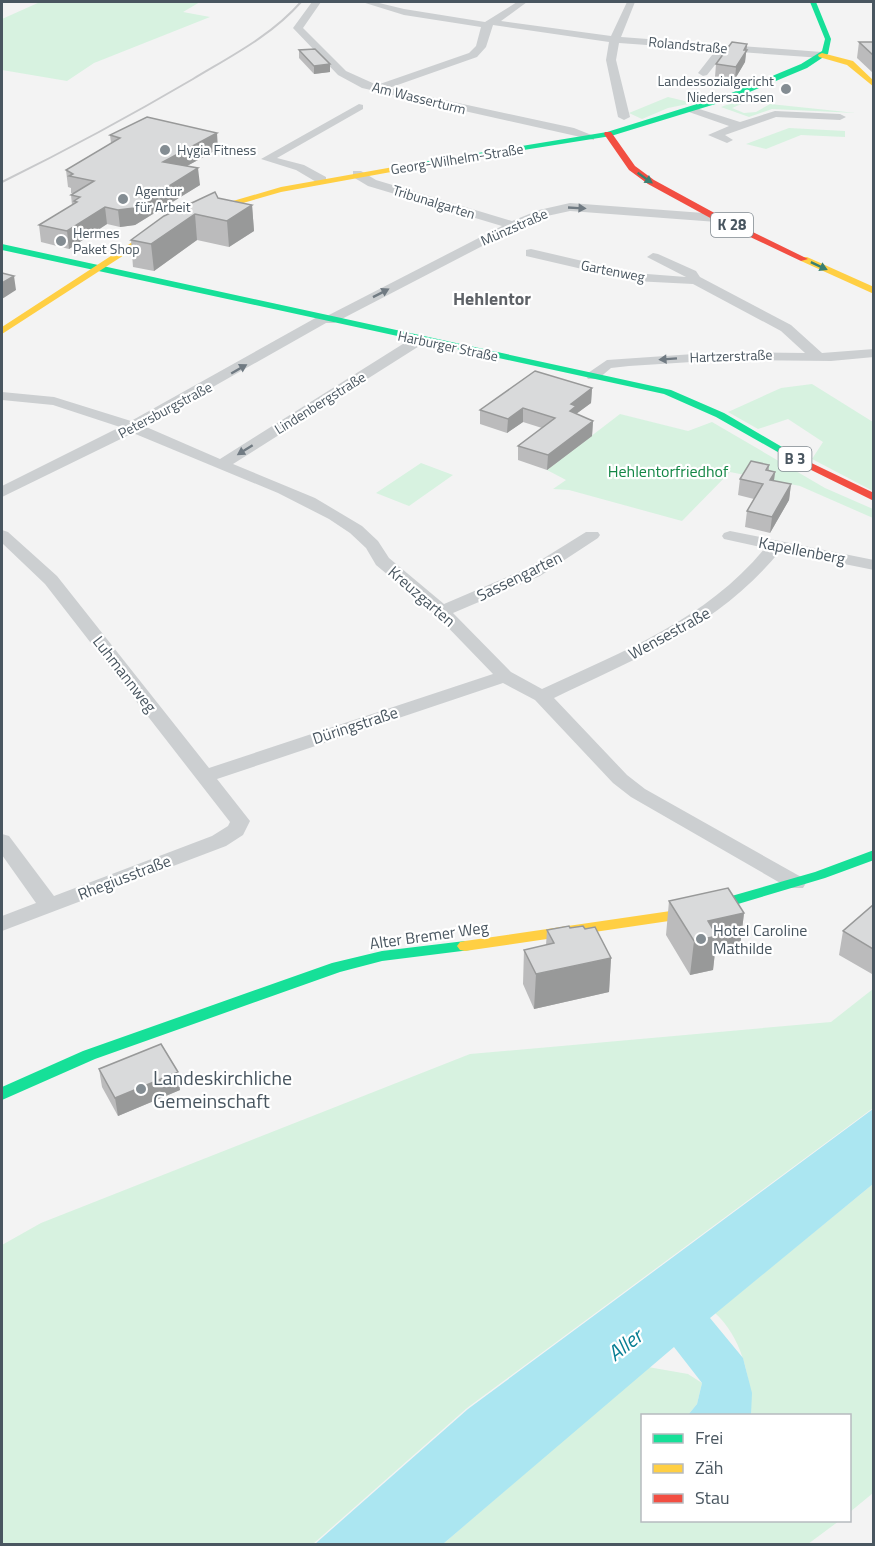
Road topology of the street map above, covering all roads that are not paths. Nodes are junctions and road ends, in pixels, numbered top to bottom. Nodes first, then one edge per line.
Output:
1 (316, 2) edge
2 (366, 2) edge
3 (523, 2) edge
4 (631, 2) edge
5 (813, 2) edge
6 (489, 24) junction
7 (615, 39) junction
8 (722, 48) junction
9 (822, 55) junction
10 (703, 73) dead end
11 (873, 85) edge
12 (377, 89) junction
13 (359, 107) dead end
14 (693, 110) junction
15 (624, 117) dead end
16 (840, 117) dead end
17 (740, 126) junction
18 (608, 134) junction
19 (590, 138) junction
20 (726, 140) dead end
21 (357, 174) junction
22 (322, 180) junction
23 (717, 218) junction
24 (513, 225) junction
25 (2, 248) edge
26 (531, 254) dead end
27 (652, 257) dead end
28 (96, 269) junction
29 (695, 280) junction
30 (873, 291) edge
31 (326, 320) junction
32 (2, 331) edge
33 (419, 340) junction
34 (873, 353) edge
35 (817, 356) junction
36 (593, 376) junction
37 (2, 396) edge
38 (132, 428) junction
39 (221, 465) junction
40 (2, 492) edge
41 (873, 498) edge
42 (2, 535) edge
43 (592, 535) dead end
44 (730, 536) dead end
45 (777, 544) junction
46 (873, 565) edge
47 (442, 611) junction
48 (505, 676) junction
49 (542, 696) junction
50 (205, 776) junction
51 (240, 821) joint
52 (2, 841) edge
53 (873, 855) edge
54 (796, 882) junction
55 (49, 906) junction
56 (2, 924) edge
57 (2, 1094) edge

1 - 12 street, Am Wasserturm
2 - 6 street, Rolandstraße
3 - 6 street
4 - 7 street
5 - 9 main road
6 - 7 street, Rolandstraße
6 - 12 street
7 - 8 street, Rolandstraße
7 - 15 street
8 - 9 street, Rolandstraße
8 - 10 street
9 - 11 main road
9 - 14 main road, Georg-Wilhelm-Straße
12 - 19 street, Am Wasserturm
13 - 22 street
14 - 17 street
14 - 18 main road, Georg-Wilhelm-Straße
16 - 17 street
17 - 20 street
18 - 19 main road, Georg-Wilhelm-Straße
18 -> 23 main road, K 28
19 - 21 main road, Georg-Wilhelm-Straße
21 - 22 main road, Georg-Wilhelm-Straße
21 - 24 street, Tribunalgarten
22 - 28 main road, Georg-Wilhelm-Straße
24 -> 23 street, Münzstraße
23 -> 30 main road, K 28
31 -> 24 street, Münzstraße
25 - 28 main road, Harburger Straße / B 3
26 - 29 street, Gartenweg
27 - 29 street, Gartenweg
28 - 31 main road, Harburger Straße / B 3
28 - 32 main road, Georg-Wilhelm-Straße
29 - 35 street, Gartenweg
31 - 33 main road, Harburger Straße / B 3
38 -> 31 street, Petersburgstraße
33 - 36 main road, Harburger Straße / B 3
33 -> 39 street, Lindenbergstraße
34 - 35 street, Hartzerstraße
35 -> 36 street, Hartzerstraße
36 - 41 main road, Harburger Straße / B 3
37 - 38 street, Kreuzgarten
38 - 39 street, Kreuzgarten
38 - 40 street, Petersburgstraße
39 - 47 street, Kreuzgarten
42 - 50 street, Luhmannweg
43 - 47 street, Sassengarten
44 - 45 street, Kapellenberg
45 - 46 street, Kapellenberg
45 - 49 street, Wensestraße
47 - 48 street, Kreuzgarten
48 - 49 street, Kreuzgarten
48 - 50 street, Düringstraße
49 - 54 street, Kreuzgarten
50 - 51 street, Luhmannweg
51 - 55 street, Rhegiusstraße
52 - 55 street
53 - 54 main road, Alter Bremer Weg
54 - 57 main road, Alter Bremer Weg
55 - 56 street, Rhegiusstraße

